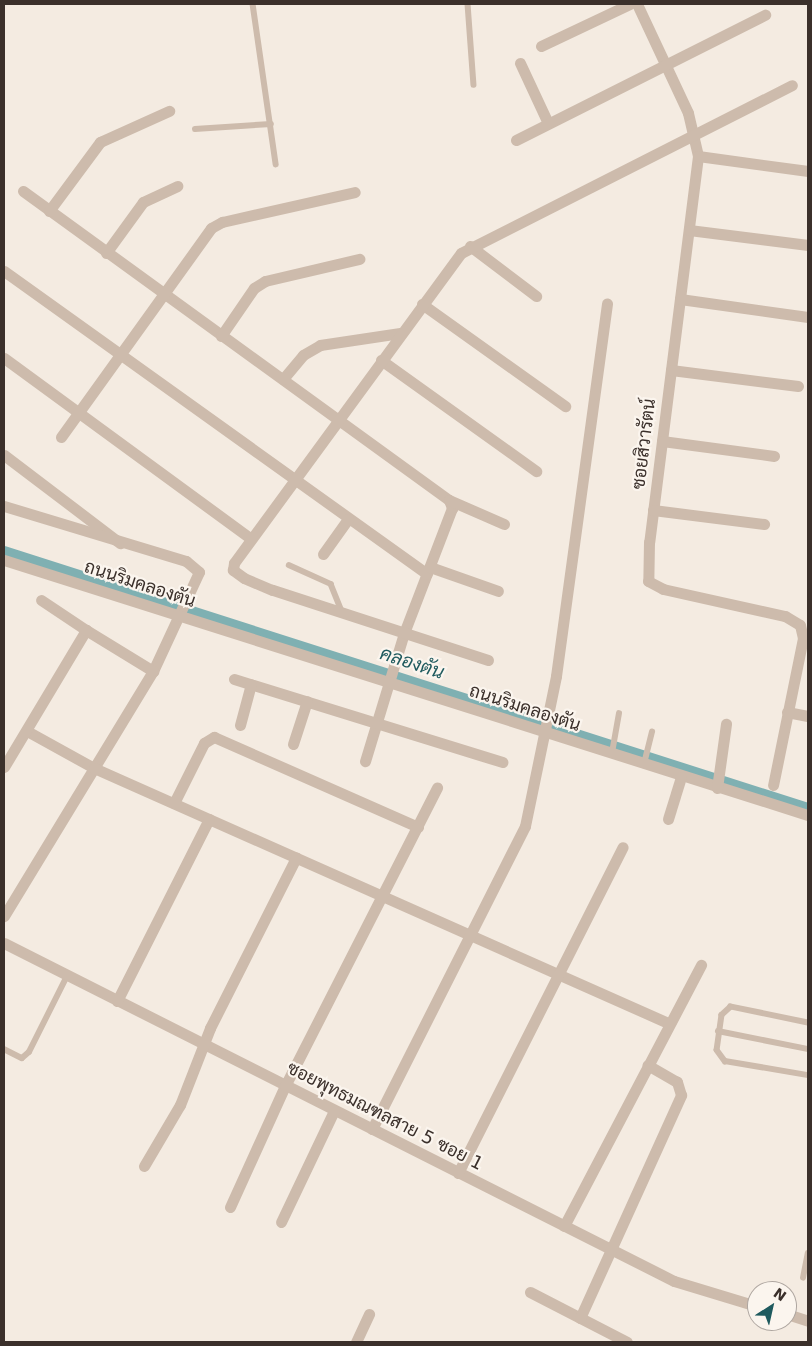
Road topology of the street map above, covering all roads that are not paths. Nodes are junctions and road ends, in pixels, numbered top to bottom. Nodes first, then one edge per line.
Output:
1 (253, 4) edge
2 (468, 4) edge
3 (630, 4) edge
4 (637, 4) edge
5 (765, 15) dead end
6 (541, 46) dead end
7 (520, 63) dead end
8 (666, 64) junction
9 (474, 85) dead end
10 (792, 85) dead end
11 (169, 112) dead end
12 (548, 123) junction
13 (270, 124) junction
14 (195, 129) dead end
15 (696, 134) junction
16 (516, 140) dead end
17 (698, 156) junction
18 (276, 164) dead end
19 (808, 171) edge
20 (178, 186) dead end
21 (22, 192) dead end
22 (356, 192) dead end
23 (49, 211) junction
24 (689, 230) junction
25 (808, 245) edge
26 (470, 246) junction
27 (106, 253) junction
28 (359, 259) dead end
29 (4, 270) edge
30 (164, 294) junction
31 (536, 296) dead end
32 (680, 299) junction
33 (607, 303) dead end
34 (422, 304) junction
35 (808, 318) edge
36 (400, 333) junction
37 (221, 336) junction
38 (118, 354) junction
39 (4, 358) edge
40 (382, 360) junction
41 (671, 370) junction
42 (283, 380) junction
43 (798, 386) dead end
44 (565, 406) dead end
45 (78, 411) junction
46 (338, 419) junction
47 (61, 437) dead end
48 (662, 441) junction
49 (4, 455) edge
50 (774, 456) dead end
51 (536, 471) dead end
52 (293, 479) junction
53 (449, 500) junction
54 (4, 506) edge
55 (653, 510) junction
56 (348, 519) junction
57 (504, 524) dead end
58 (764, 524) dead end
59 (250, 538) junction
60 (120, 543) junction
61 (324, 554) dead end
62 (4, 560) edge
63 (289, 565) dead end
64 (428, 571) junction
65 (498, 592) dead end
66 (41, 600) dead end
67 (182, 613) junction
68 (344, 613) junction
69 (86, 630) junction
70 (404, 633) junction
71 (806, 639) edge
72 (488, 660) dead end
73 (153, 671) junction
74 (390, 678) junction
75 (234, 679) dead end
76 (251, 684) junction
77 (307, 700) junction
78 (787, 712) junction
79 (619, 714) dead end
80 (808, 716) edge
81 (377, 722) junction
82 (726, 724) dead end
83 (240, 725) dead end
84 (27, 730) junction
85 (543, 730) junction
86 (652, 732) dead end
87 (293, 744) dead end
88 (612, 752) junction
89 (365, 761) dead end
90 (502, 762) dead end
91 (644, 763) junction
92 (4, 767) edge
93 (94, 768) junction
94 (681, 777) junction
95 (718, 781) junction
96 (773, 785) dead end
97 (437, 788) dead end
98 (174, 804) junction
99 (808, 815) edge
100 (209, 819) junction
101 (668, 819) dead end
102 (418, 827) junction
103 (623, 847) dead end
104 (296, 858) junction
105 (383, 896) junction
106 (4, 916) edge
107 (472, 935) junction
108 (4, 943) edge
109 (701, 965) dead end
110 (559, 973) junction
111 (67, 976) junction
112 (117, 1001) junction
113 (668, 1023) junction
114 (808, 1023) edge
115 (718, 1031) junction
116 (205, 1044) junction
117 (4, 1049) edge
118 (808, 1049) edge
119 (646, 1065) junction
120 (808, 1075) edge
121 (285, 1086) junction
122 (334, 1111) junction
123 (372, 1130) junction
124 (144, 1166) dead end
125 (458, 1173) junction
126 (230, 1207) dead end
127 (281, 1222) dead end
128 (564, 1226) junction
129 (611, 1250) junction
130 (808, 1253) edge
131 (803, 1278) dead end
132 (530, 1292) dead end
133 (747, 1303) edge
134 (368, 1314) dead end
135 (580, 1318) junction
136 (356, 1342) edge
137 (628, 1342) edge

1 - 13 lane
2 - 9 lane
3 - 6 street
4 - 8 street, ซอยสิวารัตน์
5 - 8 street
7 - 12 street
8 - 12 street
8 - 15 street, ซอยสิวารัตน์
10 - 15 street
11 - 23 street
12 - 16 street
13 - 14 lane
13 - 18 lane
15 - 17 street, ซอยสิวารัตน์
15 - 26 street
17 - 19 street
17 - 24 street, ซอยสิวารัตน์
20 - 27 street
21 - 23 street
22 - 30 street
23 - 27 street
24 - 25 street
24 - 32 street, ซอยสิวารัตน์
26 - 31 street
26 - 34 street
27 - 30 street
28 - 37 street
29 - 38 street
30 - 37 street
30 - 38 street
32 - 35 street
32 - 41 street, ซอยสิวารัตน์
33 - 85 street
34 - 36 street
34 - 44 street
36 - 40 street
36 - 42 street
37 - 42 street
38 - 45 street
38 - 52 street
39 - 45 street
40 - 46 street
40 - 51 street
41 - 43 street
41 - 48 street, ซอยสิวารัตน์
42 - 46 street
45 - 47 street
45 - 59 street
46 - 52 street
46 - 53 street
48 - 50 street
48 - 55 street, ซอยสิวารัตน์
49 - 60 street
52 - 56 street
52 - 59 street
53 - 57 street
53 - 64 street
54 - 60 street
55 - 58 street
55 - 71 street, ซอยสิวารัตน์
56 - 61 street
56 - 64 street
59 - 68 street
60 - 67 street
62 - 67 street, ถนนริมคลองตัน
63 - 68 lane
64 - 65 street
64 - 70 street
66 - 69 street
67 - 73 street
67 - 74 street, ถนนริมคลองตัน
68 - 70 street
69 - 73 street
69 - 84 street
70 - 72 street
70 - 74 street
71 - 78 street, ซอยสิวารัตน์
73 - 93 street
74 - 81 street
74 - 85 street, ถนนริมคลองตัน
75 - 76 street
76 - 77 street
76 - 83 street
77 - 81 street
77 - 87 street
78 - 80 street
78 - 96 street, ซอยสิวารัตน์
79 - 88 lane
81 - 89 street
81 - 90 street
82 - 95 street
84 - 92 street
84 - 93 street
85 - 88 street, ถนนริมคลองตัน
85 - 107 street
86 - 91 lane
88 - 91 street, ถนนริมคลองตัน
91 - 94 street, ถนนริมคลองตัน
93 - 98 street
93 - 106 street
94 - 95 street, ถนนริมคลองตัน
94 - 101 street
95 - 99 street, ถนนริมคลองตัน
97 - 102 street
98 - 100 street
98 - 102 street
100 - 104 street
100 - 112 street
102 - 105 street
103 - 110 street
104 - 105 street
104 - 116 street
105 - 107 street
105 - 121 street
107 - 110 street
107 - 123 street
108 - 111 street, ซอยพุทธมณฑลสาย 5 ซอย 1
109 - 113 street
110 - 113 street
110 - 125 street
111 - 112 street, ซอยพุทธมณฑลสาย 5 ซอย 1
111 - 117 lane
112 - 116 street, ซอยพุทธมณฑลสาย 5 ซอย 1
113 - 119 street
114 - 115 lane
115 - 118 lane
115 - 120 lane
116 - 121 street, ซอยพุทธมณฑลสาย 5 ซอย 1
116 - 124 street
119 - 128 street
119 - 129 street
121 - 122 street, ซอยพุทธมณฑลสาย 5 ซอย 1
121 - 126 street
122 - 123 street, ซอยพุทธมณฑลสาย 5 ซอย 1
122 - 127 street
123 - 125 street, ซอยพุทธมณฑลสาย 5 ซอย 1
125 - 128 street, ซอยพุทธมณฑลสาย 5 ซอย 1
128 - 129 street, ซอยพุทธมณฑลสาย 5 ซอย 1
129 - 133 street, ซอยพุทธมณฑลสาย 5 ซอย 1
129 - 135 street
130 - 131 lane
132 - 135 street
134 - 136 street
135 - 137 street

